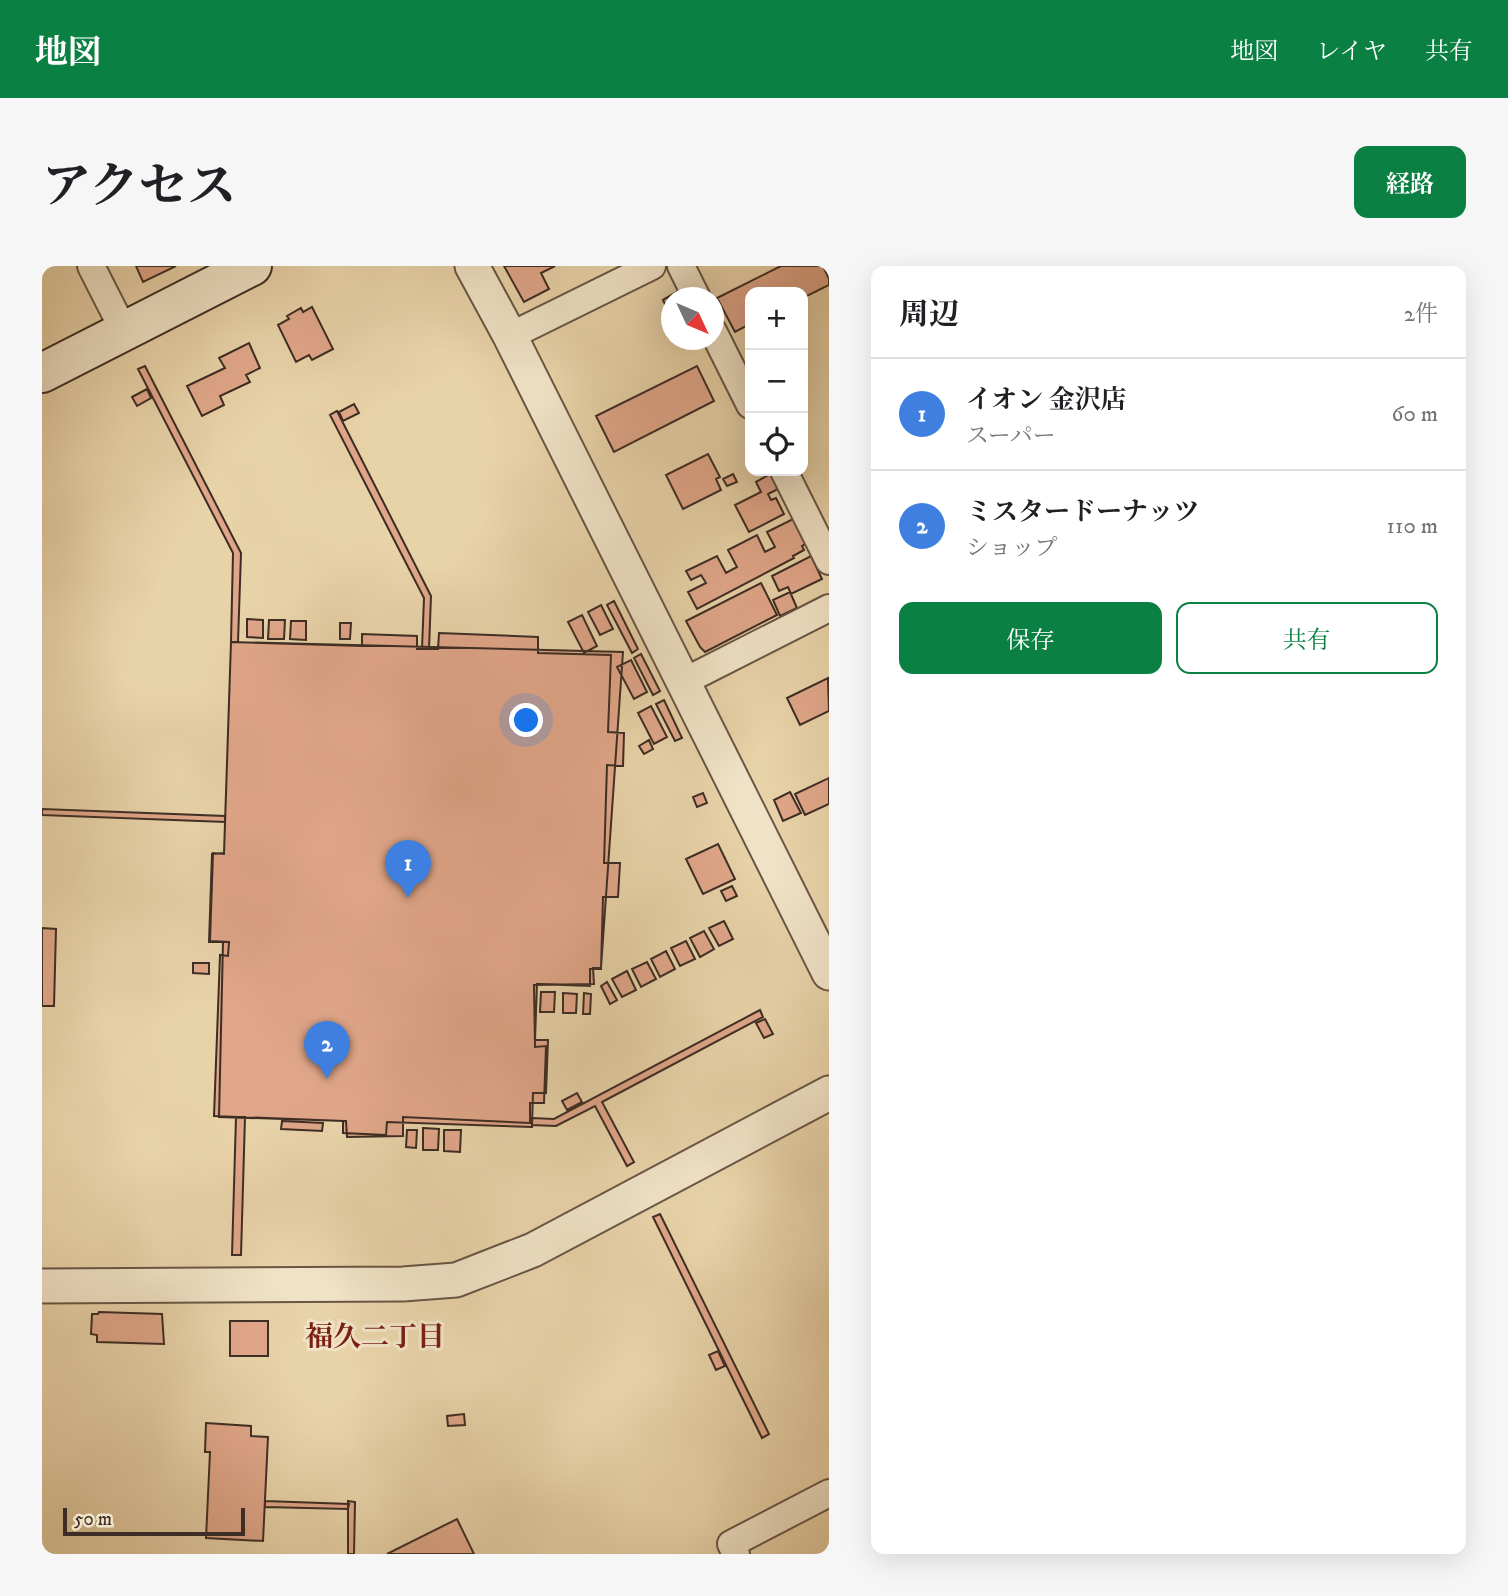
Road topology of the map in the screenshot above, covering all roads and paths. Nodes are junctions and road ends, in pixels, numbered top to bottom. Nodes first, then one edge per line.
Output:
1 (91, 266) edge
2 (253, 266) edge
3 (472, 266) edge
4 (652, 266) edge
5 (681, 266) edge
6 (692, 287) edge
7 (124, 331) junction
8 (510, 336) junction
9 (722, 350) edge
10 (42, 373) edge
11 (745, 395) edge
12 (786, 476) edge
13 (829, 561) edge
14 (829, 608) edge
15 (683, 681) junction
16 (829, 973) edge
17 (829, 1093) edge
18 (42, 1286) edge
19 (829, 1493) edge
20 (736, 1554) edge

1 - 7 street
2 - 7 main road
3 - 8 street
4 - 8 street
5 - 6 street
7 - 10 main road
8 - 15 street
9 - 11 street
12 - 13 street
14 - 15 street
15 - 16 street
17 - 18 street
19 - 20 street

